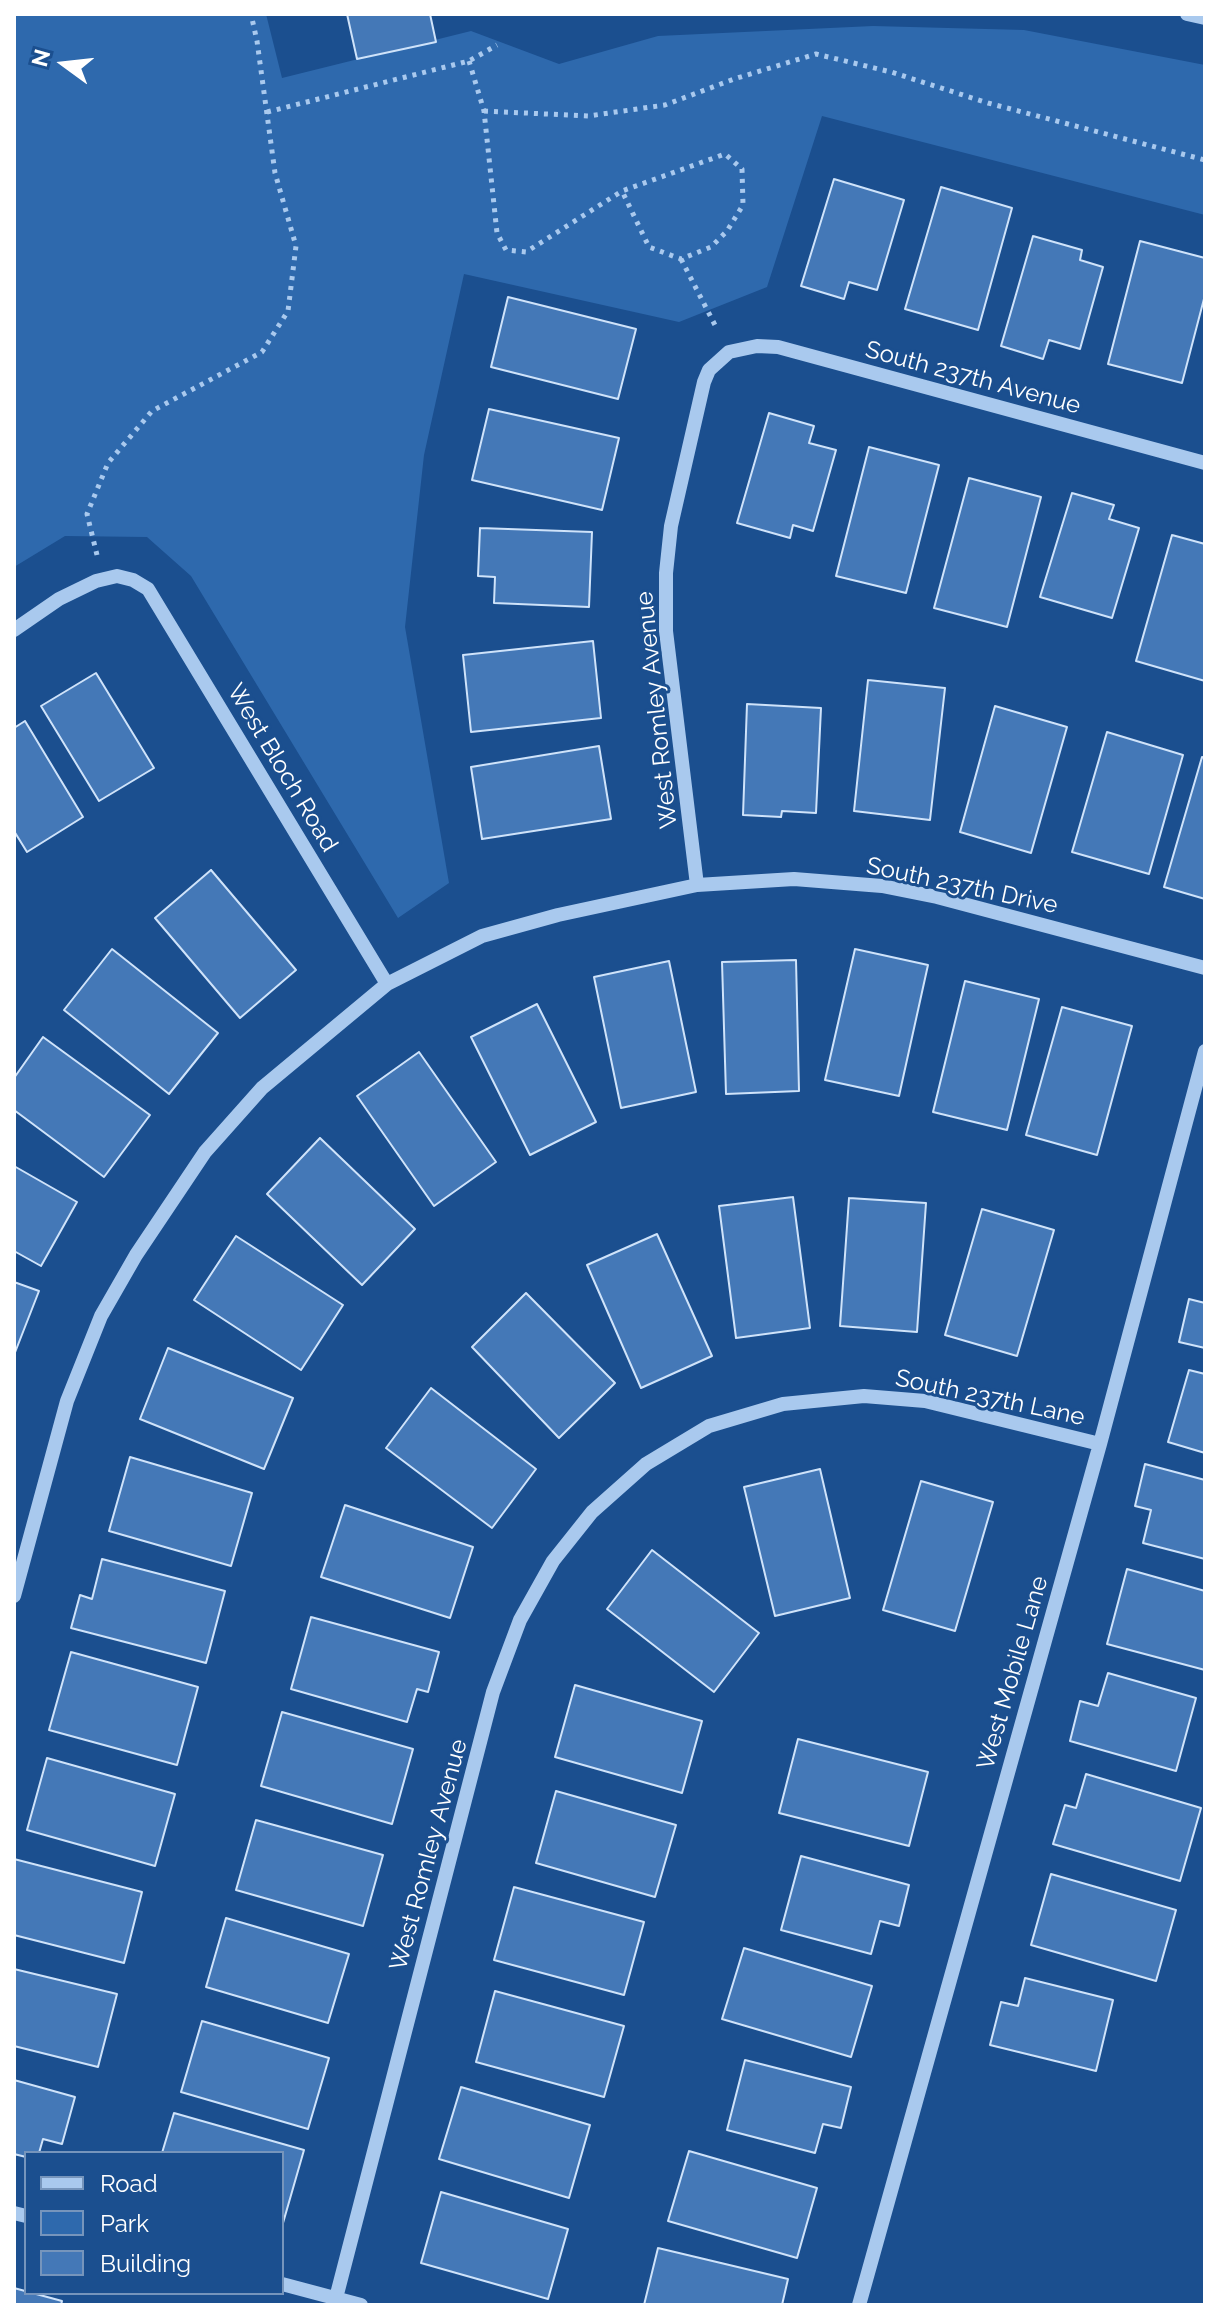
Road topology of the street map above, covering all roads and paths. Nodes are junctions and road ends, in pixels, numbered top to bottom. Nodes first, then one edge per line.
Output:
1 (251, 14) edge
2 (1187, 14) edge
3 (1205, 18) edge
4 (497, 45) dead end
5 (469, 61) junction
6 (484, 111) junction
7 (267, 112) junction
8 (1205, 160) edge
9 (622, 191) junction
10 (681, 259) junction
11 (729, 352) junction
12 (1205, 463) edge
13 (103, 579) junction
14 (14, 630) edge
15 (697, 885) junction
16 (1205, 968) edge
17 (387, 984) junction
18 (1205, 1051) edge
19 (1100, 1444) junction
20 (646, 1464) joint
21 (14, 1596) edge
22 (284, 2285) edge
23 (336, 2298) junction
24 (361, 2305) edge
25 (859, 2305) edge

1 - 7 path
2 - 3 street
4 - 5 path
5 - 6 path
5 - 7 path
6 - 8 path
6 - 9 path
7 - 13 path
9 - 10 path
9 - 10 path
10 - 11 path
11 - 12 street, South 237th Avenue
11 - 15 street, West Romley Avenue
13 - 14 street
13 - 17 street, West Bloch Road
15 - 16 street, South 237th Drive
15 - 17 street, South 237th Drive
17 - 21 street, South 237th Drive
18 - 19 street, West Mobile Lane
19 - 20 street, South 237th Lane
19 - 25 street, West Mobile Lane
20 - 23 street, West Romley Avenue
22 - 23 street
23 - 24 street

